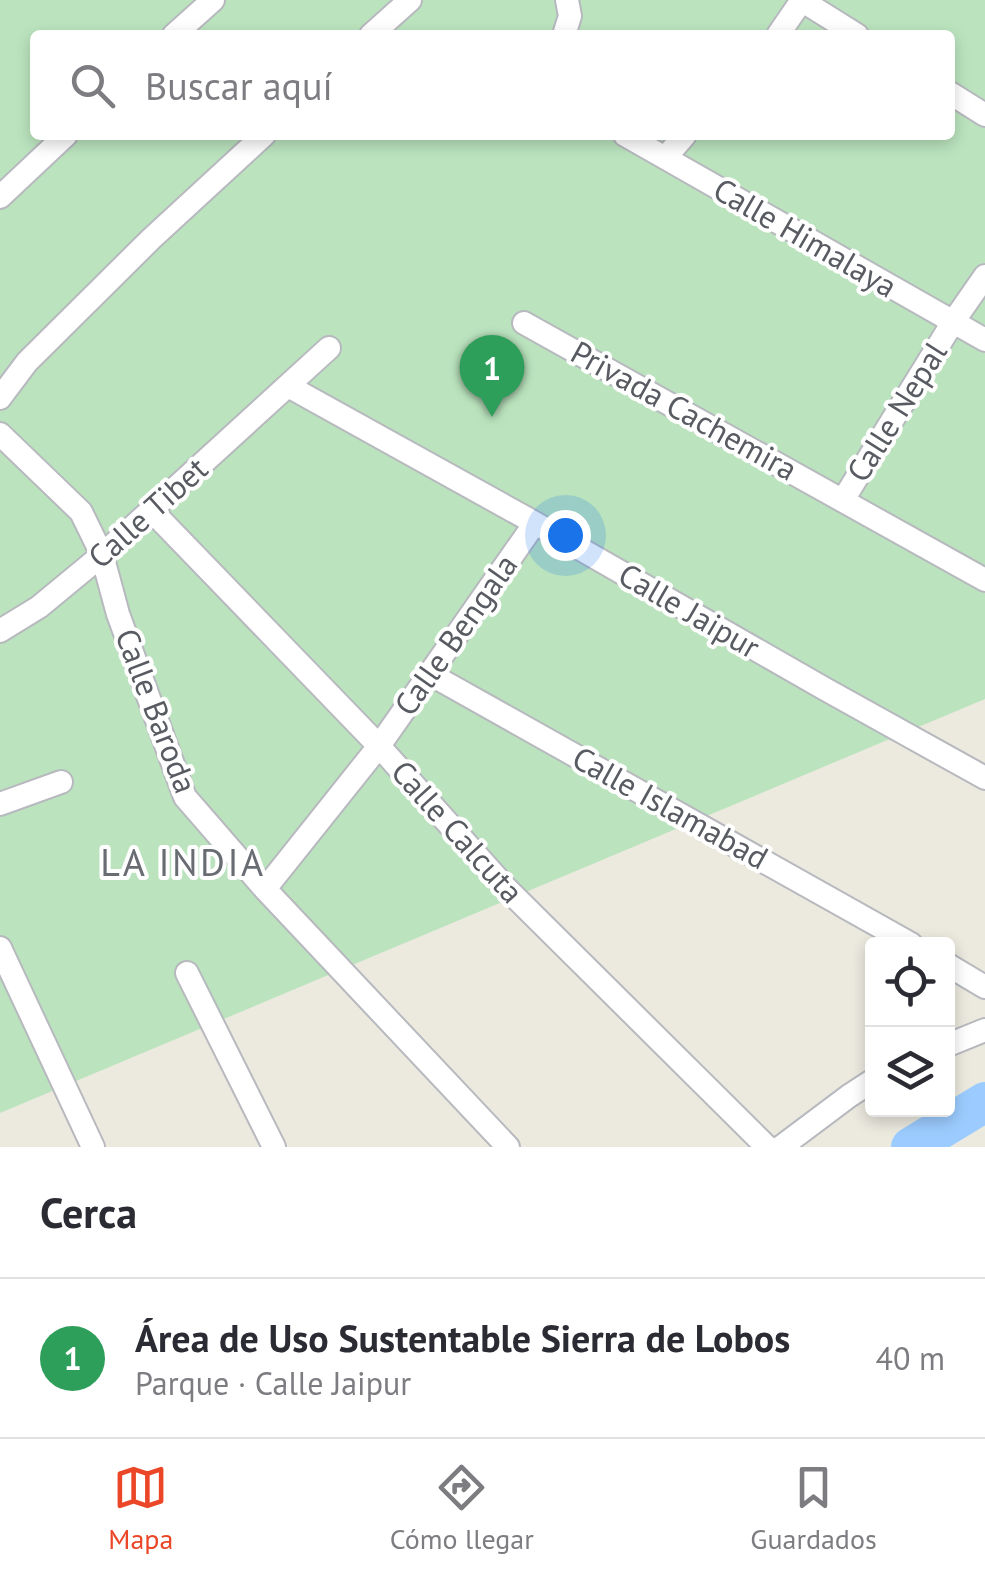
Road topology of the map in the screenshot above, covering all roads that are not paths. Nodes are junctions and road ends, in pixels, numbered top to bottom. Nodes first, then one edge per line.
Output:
1 (213, 0) edge
2 (410, 0) edge
3 (566, 0) edge
4 (801, 0) edge
5 (180, 30) edge
6 (377, 30) edge
7 (566, 30) edge
8 (781, 30) edge
9 (849, 30) edge
10 (955, 96) edge
11 (985, 115) edge
12 (61, 140) edge
13 (259, 140) edge
14 (634, 140) edge
15 (681, 140) edge
16 (665, 158) junction
17 (0, 197) edge
18 (985, 276) edge
19 (524, 322) dead end
20 (953, 322) junction
21 (985, 340) edge
22 (329, 348) dead end
23 (288, 386) junction
24 (0, 398) edge
25 (0, 434) edge
26 (843, 500) junction
27 (152, 511) junction
28 (535, 523) junction
29 (102, 555) junction
30 (985, 580) edge
31 (0, 630) edge
32 (428, 674) junction
33 (379, 746) junction
34 (985, 778) edge
35 (61, 782) dead end
36 (0, 804) edge
37 (265, 888) junction
38 (898, 937) edge
39 (0, 948) edge
40 (955, 969) edge
41 (187, 973) dead end
42 (985, 987) edge
43 (985, 1030) edge
44 (955, 1042) edge
45 (865, 1086) edge
46 (93, 1147) edge
47 (274, 1147) edge
48 (508, 1147) edge
49 (768, 1147) edge
50 (782, 1147) edge

1 - 5 street
2 - 6 street
3 - 7 street
4 - 8 street
4 - 9 street
10 - 11 street
12 - 17 street
13 - 24 street
14 - 16 street, Calle Himalaya
15 - 16 street
16 - 20 street, Calle Himalaya
18 - 20 street, Calle Nepal
19 - 26 street, Privada Cachemira
20 - 21 street, Calle Himalaya
20 - 26 street, Calle Nepal
22 - 23 street, Calle Tibet
23 - 27 street, Calle Tibet
23 - 28 street, Calle Jaipur
25 - 29 street, Calle Baroda
26 - 30 street, Privada Cachemira
27 - 29 street, Calle Tibet
27 - 33 street, Calle Calcuta
28 - 32 street, Calle Bengala
28 - 34 street, Calle Jaipur
29 - 31 street, Calle Tibet
29 - 37 street, Calle Baroda
32 - 33 street, Calle Bengala
32 - 38 street, Calle Islamabad
33 - 37 street, Calle Bengala
33 - 49 street, Calle Calcuta
35 - 36 street
37 - 48 street, Calle Baroda
39 - 46 street
40 - 42 street
41 - 47 street
43 - 44 street
45 - 50 street

